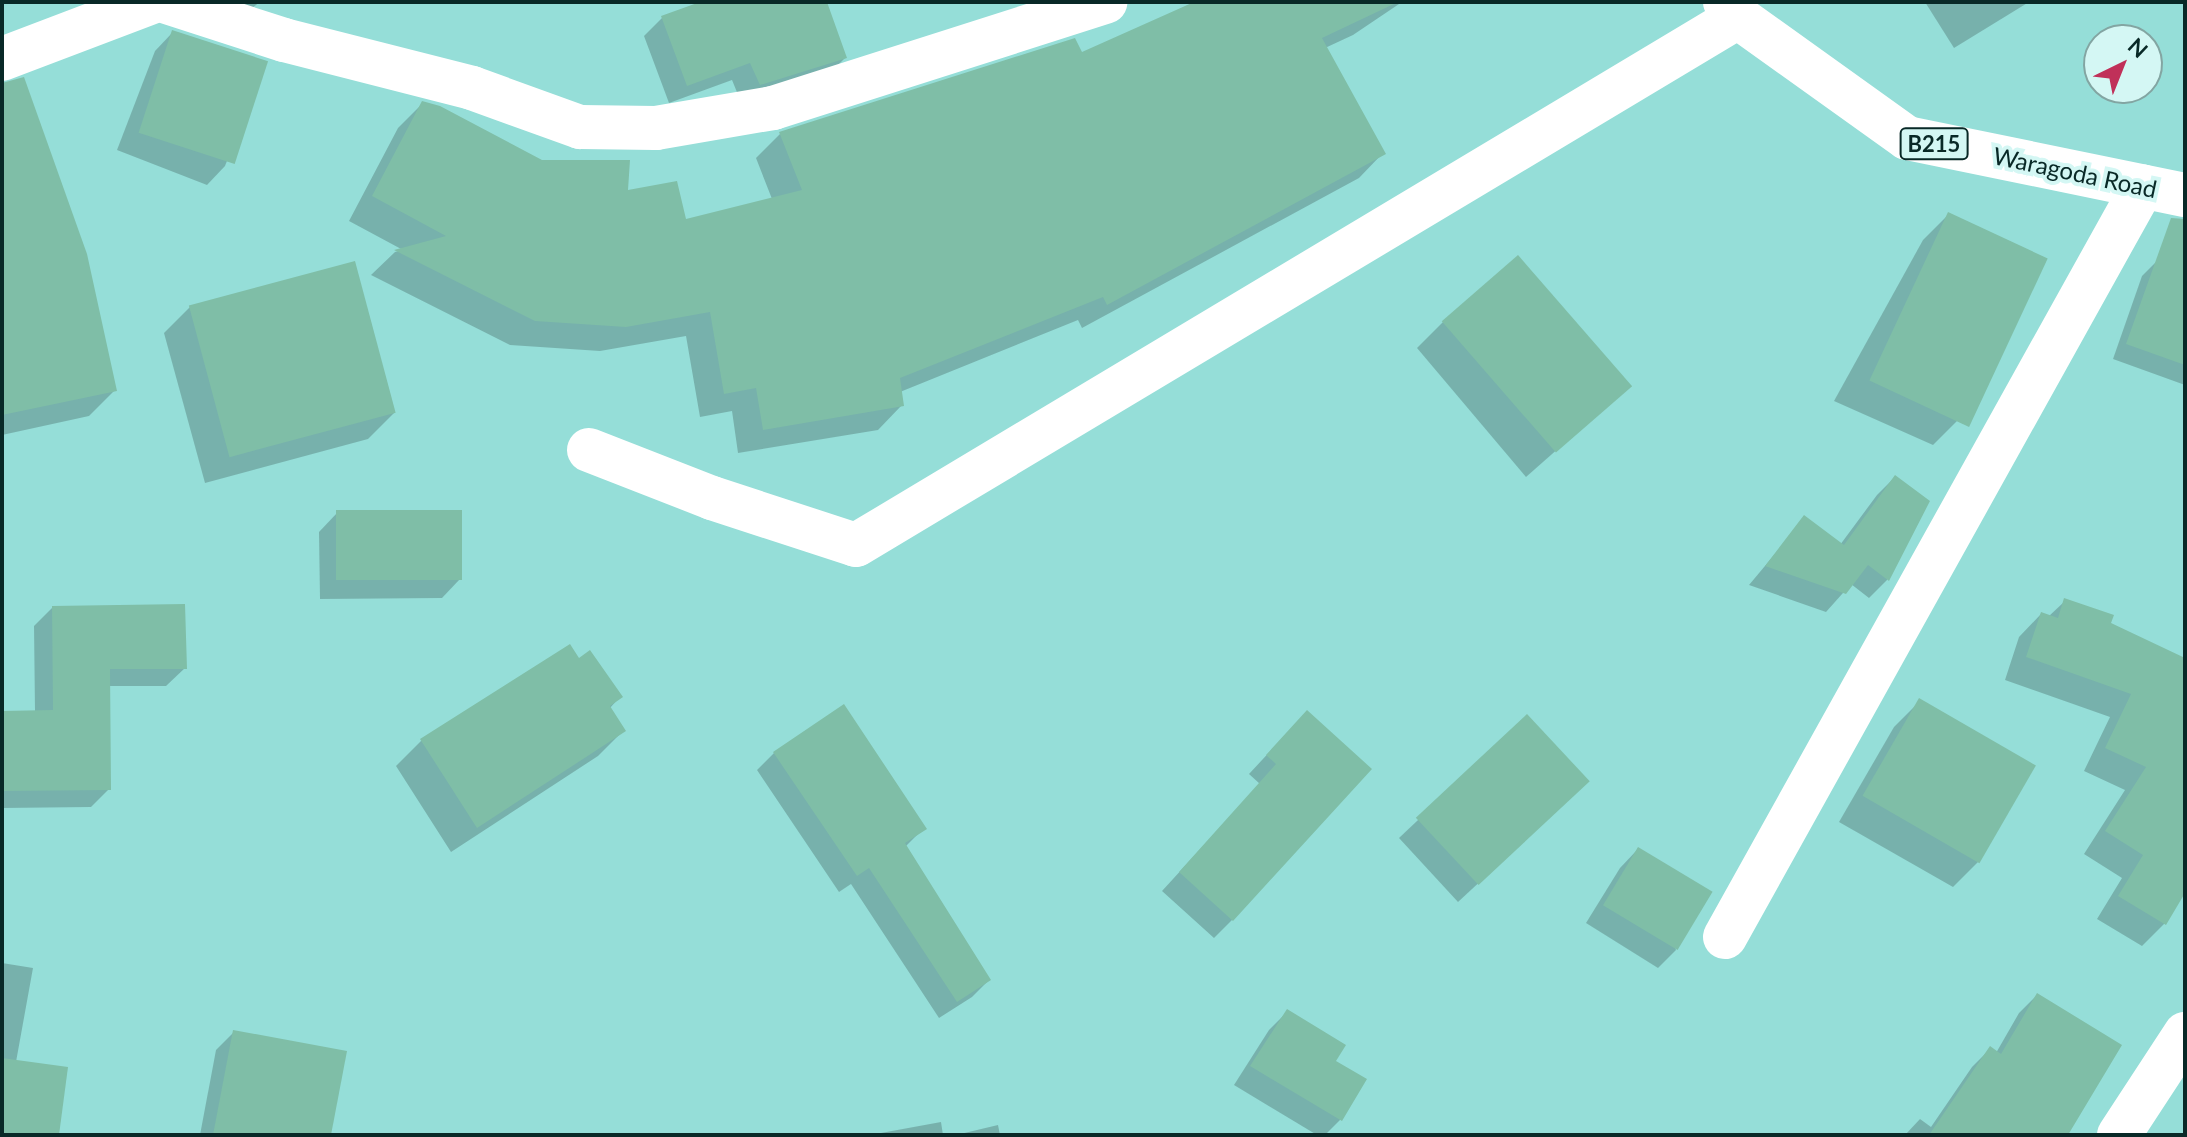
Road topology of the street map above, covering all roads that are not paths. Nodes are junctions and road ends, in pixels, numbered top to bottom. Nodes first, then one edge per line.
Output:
1 (152, 2) edge
2 (167, 2) edge
3 (1105, 2) edge
4 (1731, 10) edge
5 (2, 59) edge
6 (2143, 186) junction
7 (2185, 195) edge
8 (589, 450) dead end
9 (1725, 937) dead end
10 (2185, 1034) edge
11 (2119, 1135) edge

1 - 5 street
2 - 3 street
4 - 6 street, Waragoda Road / B215
4 - 8 street
6 - 7 street, Waragoda Road / B215
6 - 9 street
10 - 11 street

